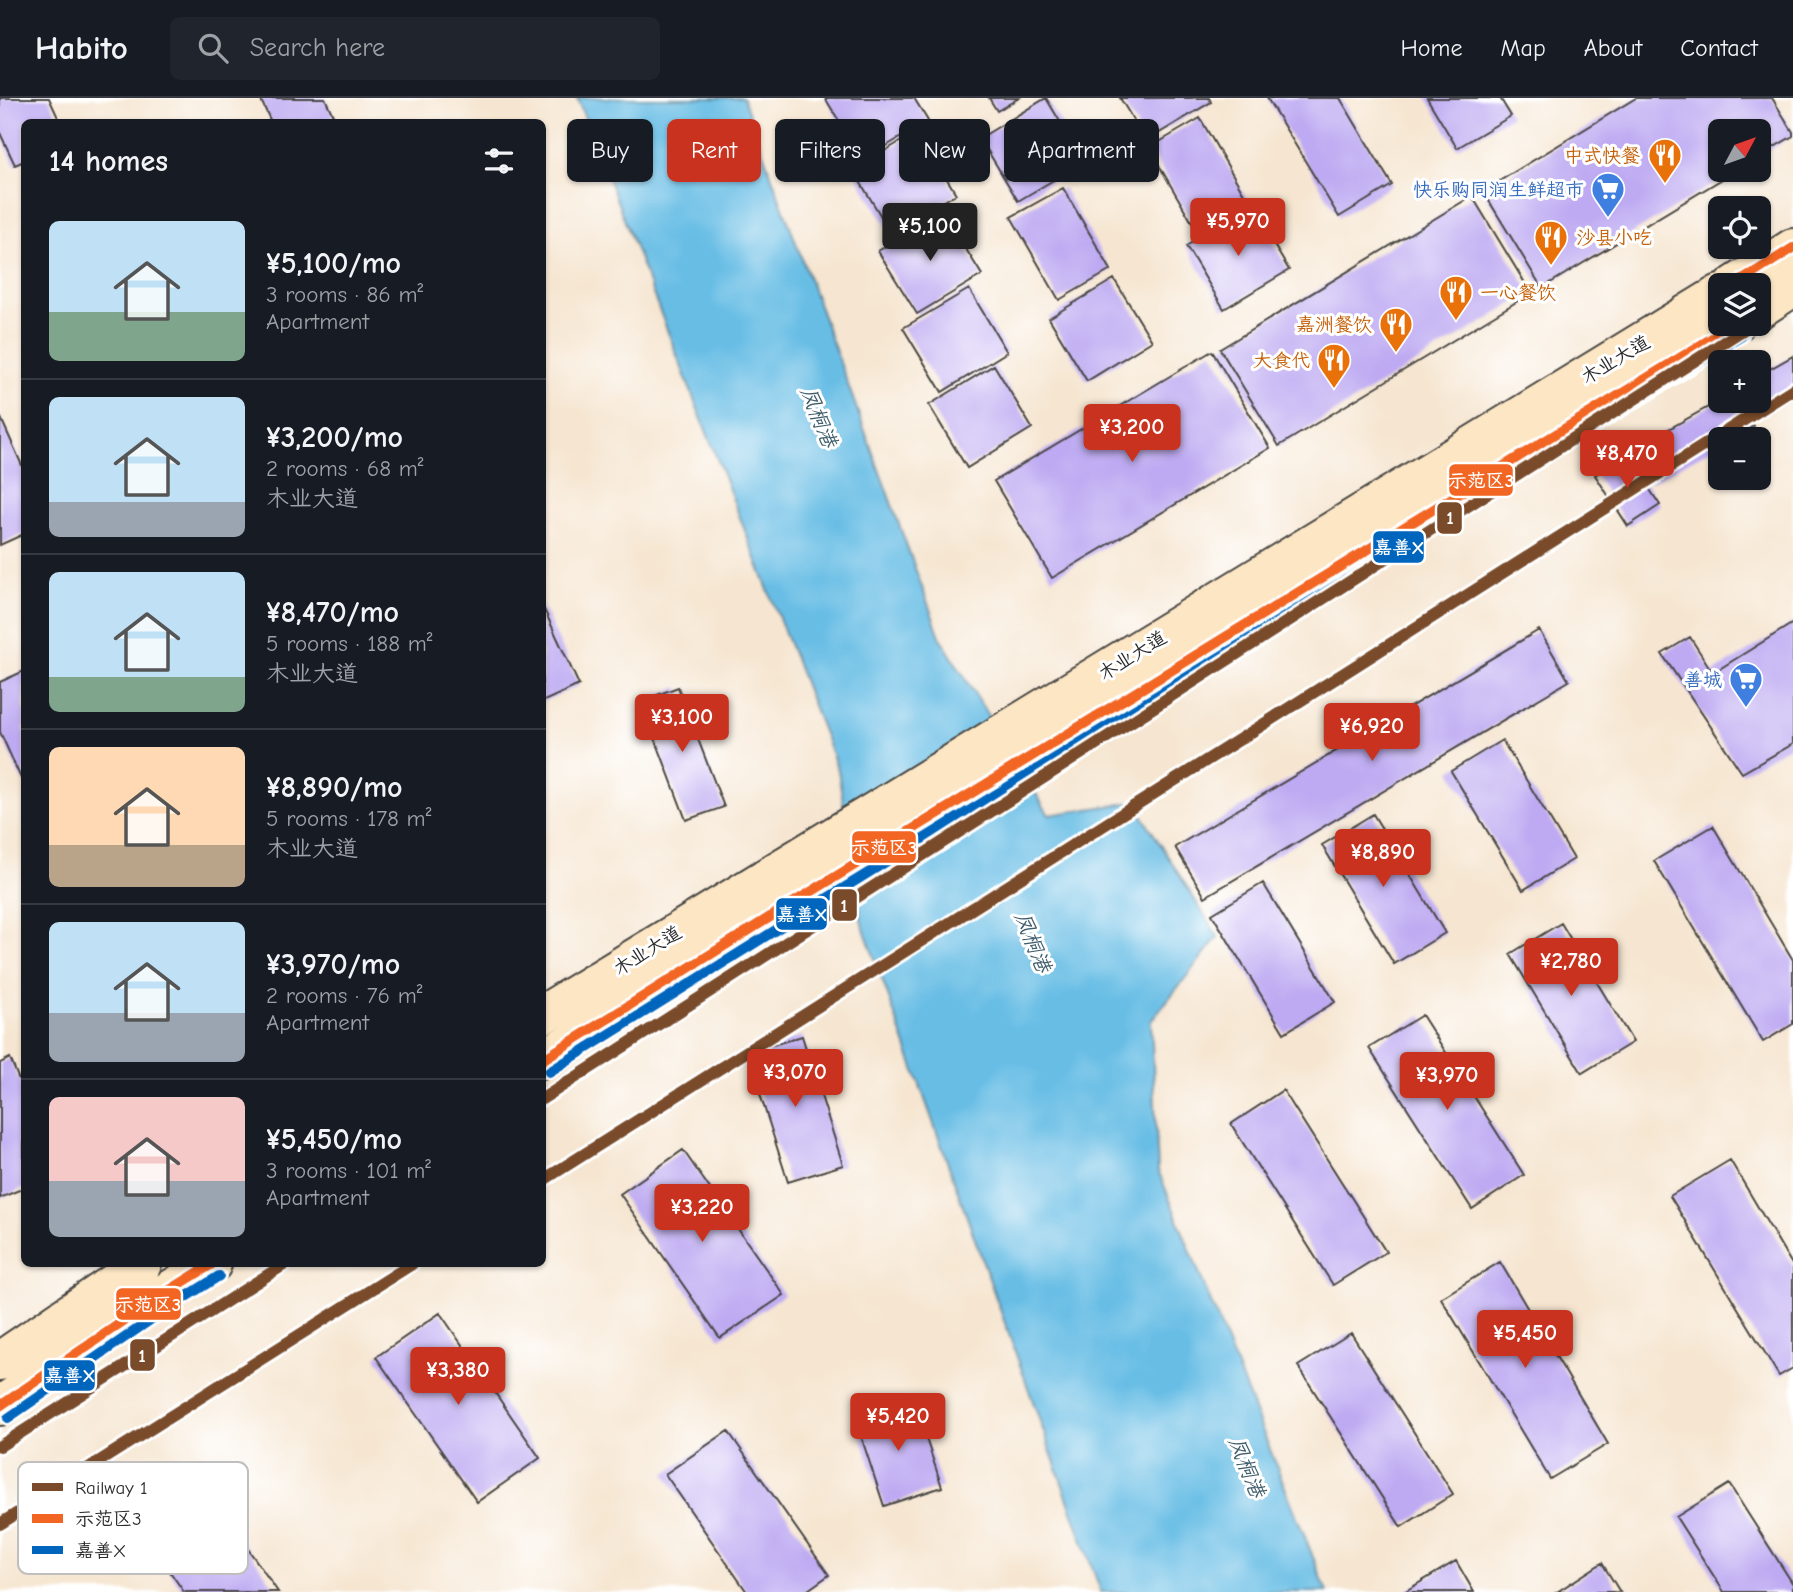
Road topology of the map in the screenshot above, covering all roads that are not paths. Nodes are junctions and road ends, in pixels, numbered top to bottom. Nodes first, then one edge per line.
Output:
1 (1793, 248) edge
2 (1754, 273) edge
3 (1793, 287) edge
4 (1771, 301) edge
5 (1708, 302) edge
6 (1714, 336) edge
7 (1042, 729) junction
8 (774, 892) junction
9 (546, 1013) edge
10 (546, 1057) edge
11 (138, 1267) edge
12 (207, 1267) edge
13 (0, 1361) edge
14 (0, 1406) edge

1 - 2 main road
3 - 4 main road
5 - 7 main road, 木业大道
6 - 7 main road, 木业大道
7 - 8 main road, 木业大道
8 - 9 main road, 木业大道
8 - 10 main road, 木业大道
11 - 13 main road
12 - 14 main road

